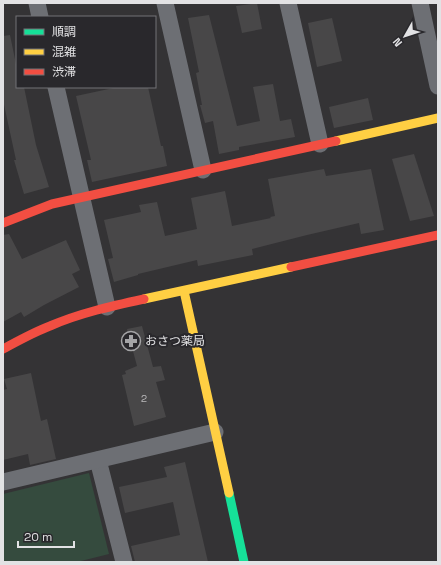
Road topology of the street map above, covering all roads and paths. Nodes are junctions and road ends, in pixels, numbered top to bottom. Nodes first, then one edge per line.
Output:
1 (37, 3) edge
2 (165, 3) edge
3 (288, 3) edge
4 (420, 3) edge
5 (40, 16) edge
6 (438, 86) edge
7 (56, 88) edge
8 (438, 118) edge
9 (320, 144) junction
10 (203, 170) junction
11 (81, 197) junction
12 (3, 223) edge
13 (438, 235) edge
14 (184, 291) junction
15 (107, 308) junction
16 (3, 349) edge
17 (215, 432) junction
18 (98, 460) junction
19 (3, 482) edge
20 (124, 562) edge
21 (244, 562) edge

1 - 5 street
2 - 10 street
3 - 9 street
4 - 6 street
7 - 11 street
8 - 9 street
9 - 10 street
10 - 11 street
11 - 12 street
11 - 15 street
13 - 14 street
14 - 15 street
14 - 17 street
15 - 16 street
17 - 18 street
17 - 21 street
18 - 19 street
18 - 20 street

